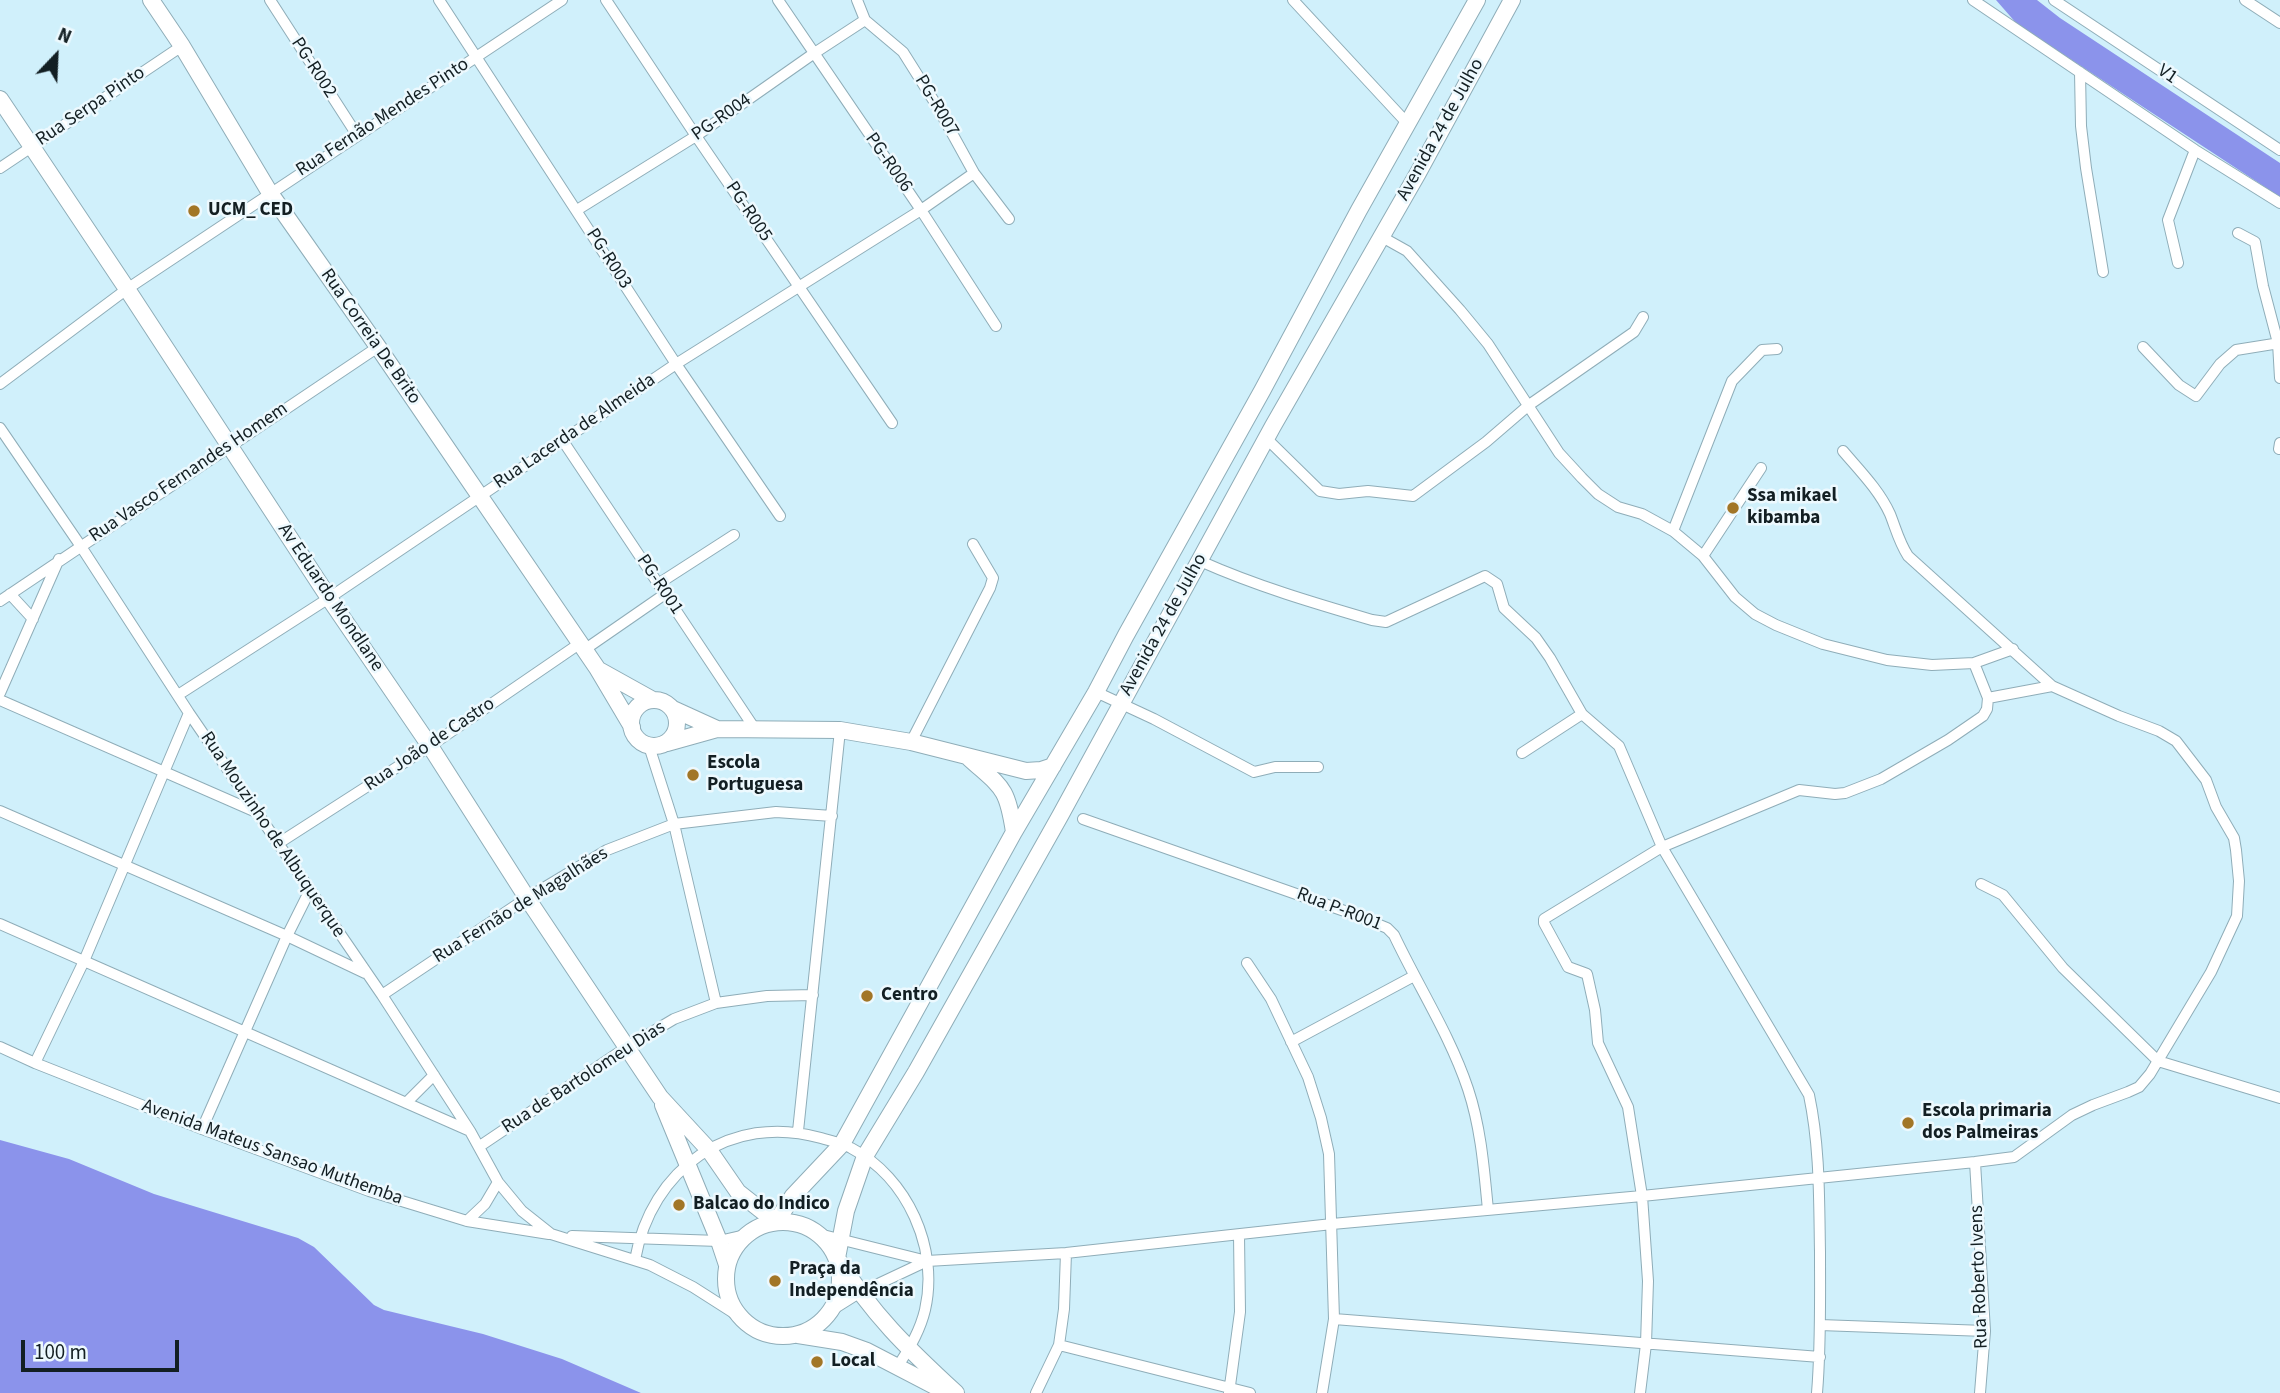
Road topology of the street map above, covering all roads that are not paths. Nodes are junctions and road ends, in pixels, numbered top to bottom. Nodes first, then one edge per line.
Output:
1 (151, 0) edge
2 (270, 0) edge
3 (439, 0) edge
4 (562, 0) edge
5 (606, 0) edge
6 (778, 0) edge
7 (857, 0) edge
8 (1293, 0) edge
9 (1477, 0) edge
10 (1512, 0) edge
11 (1973, 0) edge
12 (2054, 0) edge
13 (2245, 0) edge
14 (865, 20) junction
15 (2280, 23) edge
16 (182, 46) junction
17 (813, 54) junction
18 (478, 57) junction
19 (2080, 72) junction
20 (0, 99) edge
21 (1407, 123) junction
22 (357, 135) junction
23 (696, 136) junction
24 (32, 147) junction
25 (2195, 150) junction
26 (2280, 150) edge
27 (0, 168) edge
28 (974, 173) junction
29 (270, 193) junction
30 (2280, 203) edge
31 (921, 210) junction
32 (577, 211) junction
33 (1009, 219) dead end
34 (2238, 233) dead end
35 (1382, 237) junction
36 (2178, 263) dead end
37 (2103, 272) dead end
38 (799, 287) junction
39 (127, 289) junction
40 (1643, 317) dead end
41 (996, 327) dead end
42 (2279, 343) edge
43 (378, 346) junction
44 (2143, 347) dead end
45 (1777, 349) dead end
46 (676, 364) junction
47 (2280, 378) edge
48 (0, 384) edge
49 (1262, 391) junction
50 (1286, 404) junction
51 (1529, 405) junction
52 (1249, 414) junction
53 (892, 424) dead end
54 (0, 428) edge
55 (1269, 432) junction
56 (563, 441) junction
57 (2280, 443) edge
58 (231, 446) junction
59 (2280, 449) edge
60 (1843, 451) dead end
61 (1761, 468) dead end
62 (479, 496) junction
63 (780, 516) dead end
64 (1673, 531) junction
65 (734, 535) dead end
66 (973, 544) dead end
67 (80, 545) junction
68 (1703, 556) junction
69 (59, 559) junction
70 (1200, 561) junction
71 (658, 584) junction
72 (665, 594) junction
73 (5, 598) edge
74 (329, 598) junction
75 (33, 619) junction
76 (581, 647) junction
77 (2013, 649) junction
78 (1974, 663) junction
79 (1111, 664) junction
80 (597, 668) junction
81 (1134, 677) junction
82 (2052, 686) junction
83 (1096, 692) junction
84 (0, 693) edge
85 (178, 695) junction
86 (1988, 698) junction
87 (0, 700) edge
88 (653, 700) junction
89 (1120, 703) junction
90 (673, 709) junction
91 (189, 713) junction
92 (1582, 714) junction
93 (632, 727) junction
94 (717, 729) junction
95 (755, 729) junction
96 (840, 730) junction
97 (911, 742) junction
98 (667, 743) junction
99 (430, 746) junction
100 (649, 746) junction
101 (1521, 753) dead end
102 (967, 757) junction
103 (1053, 766) junction
104 (1318, 767) dead end
105 (164, 772) junction
106 (0, 811) edge
107 (256, 812) junction
108 (832, 816) junction
109 (1083, 819) dead end
110 (674, 824) junction
111 (1014, 832) junction
112 (279, 843) junction
113 (1662, 847) junction
114 (125, 866) junction
115 (1981, 884) dead end
116 (310, 890) junction
117 (527, 898) junction
118 (0, 923) edge
119 (287, 936) junction
120 (945, 955) junction
121 (84, 961) junction
122 (1247, 963) dead end
123 (973, 969) junction
124 (368, 974) junction
125 (1413, 976) junction
126 (929, 984) junction
127 (382, 995) junction
128 (813, 995) junction
129 (957, 998) junction
130 (716, 1003) junction
131 (245, 1032) junction
132 (1291, 1042) junction
133 (0, 1047) edge
134 (627, 1047) junction
135 (2158, 1061) junction
136 (36, 1063) junction
137 (434, 1075) junction
138 (660, 1097) junction
139 (2280, 1098) edge
140 (406, 1103) junction
141 (202, 1129) junction
142 (470, 1130) junction
143 (798, 1131) junction
144 (842, 1144) junction
145 (480, 1146) junction
146 (709, 1150) junction
147 (865, 1156) junction
148 (1975, 1161) junction
149 (687, 1164) junction
150 (1819, 1178) junction
151 (498, 1182) junction
152 (1642, 1196) junction
153 (1488, 1210) junction
154 (467, 1221) junction
155 (776, 1222) junction
156 (1332, 1224) junction
157 (551, 1234) junction
158 (819, 1234) junction
159 (745, 1235) junction
160 (1239, 1235) junction
161 (840, 1238) junction
162 (639, 1240) junction
163 (719, 1241) junction
164 (1066, 1253) junction
165 (837, 1258) junction
166 (635, 1261) junction
167 (928, 1262) junction
168 (727, 1265) junction
169 (859, 1293) junction
170 (832, 1310) junction
171 (740, 1317) junction
172 (1334, 1319) junction
173 (1820, 1325) junction
174 (1984, 1331) junction
175 (796, 1335) junction
176 (1646, 1344) junction
177 (1059, 1345) junction
178 (909, 1350) junction
179 (1820, 1357) junction
180 (897, 1367) junction
181 (1230, 1391) edge
182 (948, 1393) edge
183 (956, 1393) edge
184 (1036, 1393) edge
185 (1250, 1393) edge
186 (1322, 1393) edge
187 (1640, 1393) edge
188 (1817, 1393) edge
189 (1980, 1393) edge

1 - 16 street, Rua Correia De Brito
2 - 22 street, PG-R002
3 - 18 street, PG-R003
4 - 18 street, Rua Fernão Mendes Pinto
5 - 23 street, PG-R005
6 - 17 street, PG-R006
7 - 14 street, PG-R007
8 - 21 street
9 - 21 street, Avenida 24 de Julho
10 - 35 street, Avenida 24 de Julho
11 - 19 street
12 - 26 street, V1
13 - 15 street
14 - 17 street, PG-R004
14 - 28 street, PG-R007
16 - 24 street, Rua Serpa Pinto
16 - 29 street, Rua Correia De Brito
17 - 23 street, PG-R004
17 - 31 street, PG-R006
18 - 22 street, Rua Fernão Mendes Pinto
18 - 32 street, PG-R003
19 - 25 street
19 - 37 street
20 - 24 street, Av Eduardo Mondlane
21 - 49 street, Avenida 24 de Julho
22 - 29 street, Rua Fernão Mendes Pinto
23 - 32 street, PG-R004
23 - 38 street, PG-R005
24 - 27 street, Rua Serpa Pinto
24 - 39 street, Av Eduardo Mondlane
25 - 30 street
25 - 36 street
28 - 31 street, Rua Lacerda de Almeida
28 - 33 street, PG-R007
29 - 39 street, Rua Fernão Mendes Pinto
29 - 43 street, Rua Correia De Brito
31 - 38 street, Rua Lacerda de Almeida
31 - 41 street, PG-R006
32 - 46 street, PG-R003
34 - 42 street
35 - 50 street, Avenida 24 de Julho
35 - 51 street
38 - 46 street, Rua Lacerda de Almeida
38 - 53 street, PG-R005
39 - 48 street, Rua Fernão Mendes Pinto
39 - 58 street, Av Eduardo Mondlane
40 - 51 street
42 - 44 street
42 - 47 street
43 - 58 street, Rua Vasco Fernandes Homem
43 - 62 street, Rua Correia De Brito
45 - 64 street
46 - 56 street, Rua Lacerda de Almeida
46 - 63 street, PG-R003
49 - 50 street
49 - 52 street, Avenida 24 de Julho
50 - 55 street, Avenida 24 de Julho
51 - 55 street
51 - 64 street
52 - 55 street
52 - 79 street, Avenida 24 de Julho
54 - 67 street, Rua Mouzinho de Albuquerque
55 - 70 street, Avenida 24 de Julho
56 - 62 street, Rua Lacerda de Almeida
56 - 71 street, PG-R001
57 - 59 street
58 - 67 street, Rua Vasco Fernandes Homem
58 - 74 street, Av Eduardo Mondlane
60 - 77 street
61 - 68 street
62 - 74 street, Rua Lacerda de Almeida
62 - 76 street, Rua Correia De Brito
64 - 68 street
65 - 71 street
66 - 97 street
67 - 69 street, Rua Vasco Fernandes Homem
67 - 85 street, Rua Mouzinho de Albuquerque
68 - 78 street
69 - 73 street, Rua Vasco Fernandes Homem
69 - 75 street
70 - 81 street, Avenida 24 de Julho
70 - 92 street
71 - 72 street, PG-R001
72 - 76 street, Rua João de Castro
72 - 95 street, PG-R001
73 - 75 street
74 - 85 street, Rua Lacerda de Almeida
74 - 99 street, Av Eduardo Mondlane
75 - 84 street
76 - 80 street, Rua Correia De Brito
76 - 99 street, Rua João de Castro
77 - 78 street
77 - 82 street
78 - 86 street
79 - 81 street
79 - 83 street, Avenida 24 de Julho
80 - 88 street
80 - 93 street, Rua Correia De Brito
81 - 89 street, Avenida 24 de Julho
82 - 86 street
82 - 135 street
83 - 89 street
83 - 103 street, Avenida 24 de Julho
85 - 91 street, Rua Mouzinho de Albuquerque
86 - 113 street
87 - 105 street
88 - 90 street
88 - 93 street
89 - 104 street
89 - 123 street, Avenida 24 de Julho
90 - 94 street
90 - 98 street
91 - 105 street
91 - 107 street, Rua Mouzinho de Albuquerque
92 - 101 street
92 - 113 street
93 - 100 street
94 - 95 street
94 - 98 street
95 - 96 street
96 - 97 street
96 - 108 street
97 - 102 street
98 - 100 street
99 - 112 street, Rua João de Castro
99 - 117 street, Av Eduardo Mondlane
100 - 110 street
102 - 103 street
102 - 111 street
103 - 111 street, Avenida 24 de Julho
105 - 107 street
105 - 114 street
106 - 114 street
107 - 112 street, Rua Mouzinho de Albuquerque
108 - 110 street, Rua Fernão de Magalhães
108 - 128 street
109 - 125 street, Rua P-R001
110 - 117 street, Rua Fernão de Magalhães
110 - 130 street
111 - 120 street, Avenida 24 de Julho
112 - 116 street, Rua Mouzinho de Albuquerque
113 - 150 street
113 - 152 street
114 - 119 street
114 - 121 street
115 - 135 street
116 - 119 street
116 - 124 street, Rua Mouzinho de Albuquerque
117 - 127 street, Rua Fernão de Magalhães
117 - 134 street, Av Eduardo Mondlane
118 - 121 street
119 - 124 street
119 - 131 street
120 - 123 street
120 - 126 street, Avenida 24 de Julho
121 - 131 street
121 - 136 street
122 - 132 street
123 - 129 street, Avenida 24 de Julho
124 - 127 street, Rua Mouzinho de Albuquerque
125 - 132 street
125 - 153 street, Rua P-R001
126 - 129 street
126 - 144 street, Avenida 24 de Julho
127 - 137 street, Rua Mouzinho de Albuquerque
128 - 130 street, Rua de Bartolomeu Dias
128 - 143 street
129 - 147 street, Avenida 24 de Julho
130 - 134 street, Rua de Bartolomeu Dias
131 - 140 street
131 - 141 street
132 - 156 street
133 - 136 street, Avenida Mateus Sansao Muthemba
134 - 138 street, Av Eduardo Mondlane
134 - 145 street, Rua de Bartolomeu Dias
135 - 139 street
135 - 148 street
136 - 141 street, Avenida Mateus Sansao Muthemba
137 - 140 street
137 - 142 street, Rua Mouzinho de Albuquerque
138 - 146 street
138 - 149 street
140 - 142 street
141 - 154 street, Avenida Mateus Sansao Muthemba
142 - 145 street, Rua Mouzinho de Albuquerque
143 - 144 street
143 - 146 street
144 - 147 street
144 - 155 street, Avenida 24 de Julho
145 - 151 street, Rua Mouzinho de Albuquerque
146 - 149 street
146 - 155 street
147 - 161 street, Avenida 24 de Julho
147 - 167 street
148 - 150 street
148 - 174 street, Rua Roberto Ivens
149 - 162 street
149 - 163 street
150 - 152 street
150 - 173 street
151 - 154 street
151 - 157 street, Rua Mouzinho de Albuquerque
152 - 153 street
152 - 176 street
153 - 156 street
154 - 157 street, Avenida Mateus Sansao Muthemba
155 - 158 street
155 - 159 street
156 - 160 street
156 - 172 street
157 - 162 street
157 - 166 street
158 - 161 street
158 - 165 street
159 - 163 street
159 - 168 street
160 - 164 street
160 - 181 street
161 - 165 street, Avenida 24 de Julho
161 - 167 street
162 - 163 street
162 - 166 street
163 - 168 street
164 - 167 street
164 - 177 street
165 - 169 street
165 - 170 street
166 - 171 street
167 - 169 street
167 - 178 street
168 - 171 street
169 - 170 street
169 - 178 street
170 - 175 street
171 - 175 street
172 - 176 street
172 - 186 street
173 - 174 street
173 - 179 street
174 - 189 street, Rua Roberto Ivens
175 - 180 street
176 - 179 street
176 - 187 street
177 - 181 street
177 - 184 street
178 - 180 street
178 - 183 street
179 - 188 street
180 - 182 street
181 - 185 street

